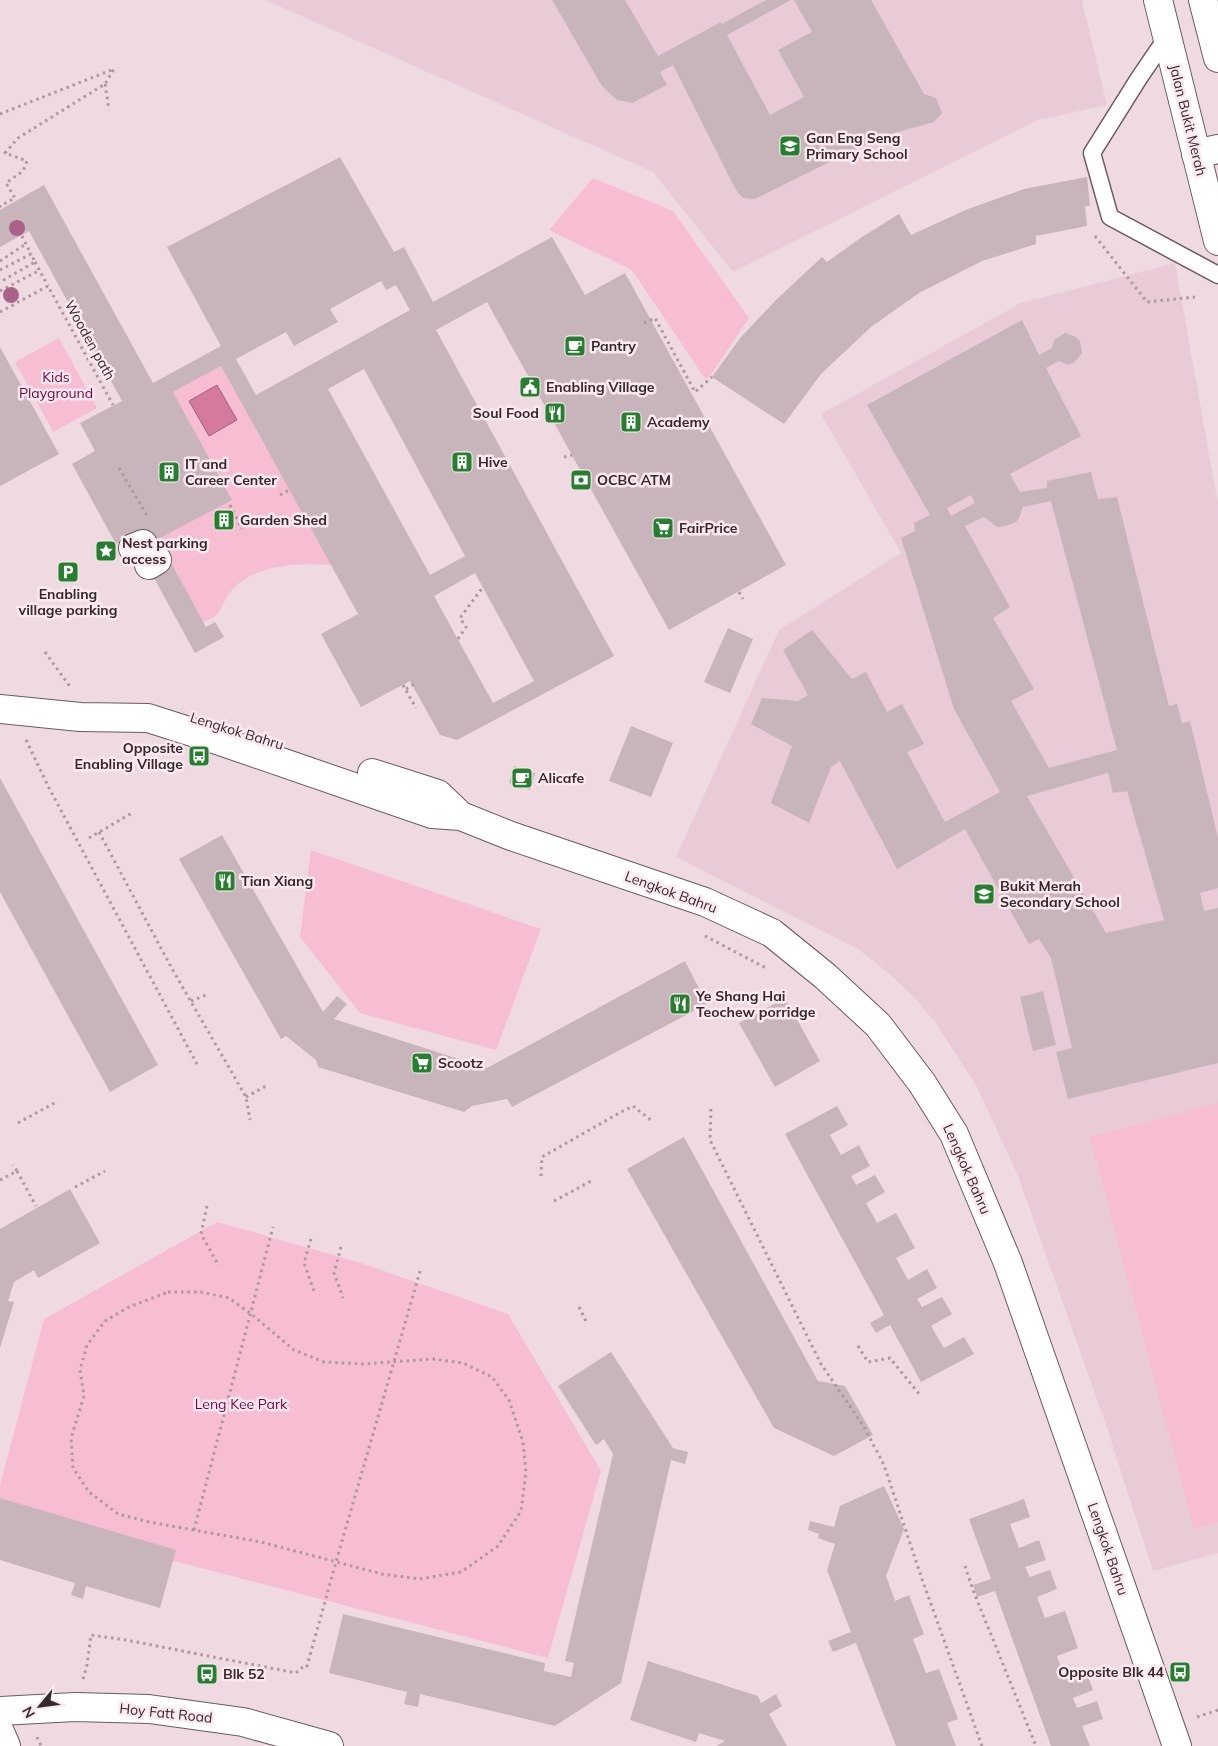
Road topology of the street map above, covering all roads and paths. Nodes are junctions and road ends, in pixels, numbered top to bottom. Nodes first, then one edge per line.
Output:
1 (1158, 0) edge
2 (1203, 0) edge
3 (1167, 37) junction
4 (1218, 58) edge
5 (105, 84) junction
6 (109, 110) dead end
7 (0, 114) edge
8 (1207, 152) edge
9 (1, 207) edge
10 (1094, 234) dead end
11 (22, 236) dead end
12 (1218, 241) edge
13 (26, 244) junction
14 (31, 254) junction
15 (0, 261) edge
16 (35, 262) junction
17 (0, 270) edge
18 (40, 270) junction
19 (1218, 275) edge
20 (0, 282) edge
21 (48, 286) junction
22 (0, 291) edge
23 (1195, 297) dead end
24 (0, 312) edge
25 (644, 323) dead end
26 (712, 377) dead end
27 (113, 405) dead end
28 (572, 455) dead end
29 (564, 457) dead end
30 (119, 468) dead end
31 (290, 490) dead end
32 (280, 495) dead end
33 (230, 505) dead end
34 (242, 529) dead end
35 (146, 547) dead end
36 (483, 587) dead end
37 (738, 592) dead end
38 (743, 599) dead end
39 (458, 639) dead end
40 (414, 684) dead end
41 (403, 685) dead end
42 (406, 689) junction
43 (0, 694) edge
44 (416, 708) dead end
45 (0, 709) edge
46 (24, 737) dead end
47 (132, 813) dead end
48 (461, 816) junction
49 (99, 832) junction
50 (89, 838) dead end
51 (699, 933) dead end
52 (769, 969) dead end
53 (208, 994) dead end
54 (191, 1001) junction
55 (198, 1066) dead end
56 (266, 1086) dead end
57 (246, 1097) junction
58 (58, 1101) dead end
59 (711, 1109) dead end
60 (250, 1120) dead end
61 (652, 1121) dead end
62 (18, 1123) dead end
63 (13, 1165) dead end
64 (17, 1171) junction
65 (105, 1171) dead end
66 (541, 1176) dead end
67 (0, 1180) edge
68 (592, 1180) dead end
69 (75, 1187) dead end
70 (554, 1200) dead end
71 (36, 1206) dead end
72 (207, 1206) dead end
73 (273, 1227) dead end
74 (311, 1239) dead end
75 (341, 1248) dead end
76 (219, 1266) dead end
77 (421, 1268) dead end
78 (314, 1291) dead end
79 (342, 1298) dead end
80 (579, 1307) dead end
81 (250, 1313) junction
82 (586, 1321) dead end
83 (858, 1346) dead end
84 (395, 1362) junction
85 (920, 1395) dead end
86 (194, 1530) junction
87 (336, 1562) junction
88 (965, 1566) dead end
89 (82, 1682) dead end
90 (1218, 1710) edge
91 (0, 1711) edge
92 (1207, 1714) dead end
93 (0, 1732) edge
94 (6, 1746) edge
95 (329, 1746) edge
96 (982, 1746) edge
97 (1036, 1746) edge
98 (1177, 1746) edge

1 - 3 street, Jalan Bukit Merah
2 - 4 street
3 - 8 street, Jalan Bukit Merah
3 - 19 lane
5 - 6 path
5 - 7 path
5 - 9 path
8 - 12 street, Jalan Bukit Merah
10 - 23 path
11 - 13 path, Wooden path
13 - 14 path, Wooden path
13 - 15 path
14 - 16 path, Wooden path
14 - 17 path
16 - 18 path, Wooden path
16 - 20 path
18 - 21 path, Wooden path
18 - 22 path
21 - 24 path
21 - 27 path, Wooden path
25 - 26 path
28 - 29 path
30 - 35 path
31 - 32 path
33 - 34 path
36 - 39 path
37 - 38 path
40 - 42 path
41 - 42 path
42 - 44 path
43 - 48 street, Lengkok Bahru
45 - 48 street, Lengkok Bahru
46 - 55 path
47 - 49 path
48 - 98 street, Lengkok Bahru
49 - 50 path
49 - 54 path
51 - 52 path
53 - 54 path
54 - 57 path
56 - 57 path
57 - 60 path
58 - 62 path
59 - 96 path
61 - 66 path
63 - 64 path
64 - 67 path
64 - 71 path
65 - 69 path
68 - 70 path
72 - 76 path
73 - 81 path
74 - 78 path
75 - 79 path
77 - 84 path
80 - 82 path
81 - 84 path
81 - 86 path
81 - 86 path
83 - 85 path
84 - 87 path
84 - 87 path
86 - 87 path
87 - 89 path
88 - 97 path
90 - 92 path
91 - 95 street, Hoy Fatt Road
93 - 94 street

